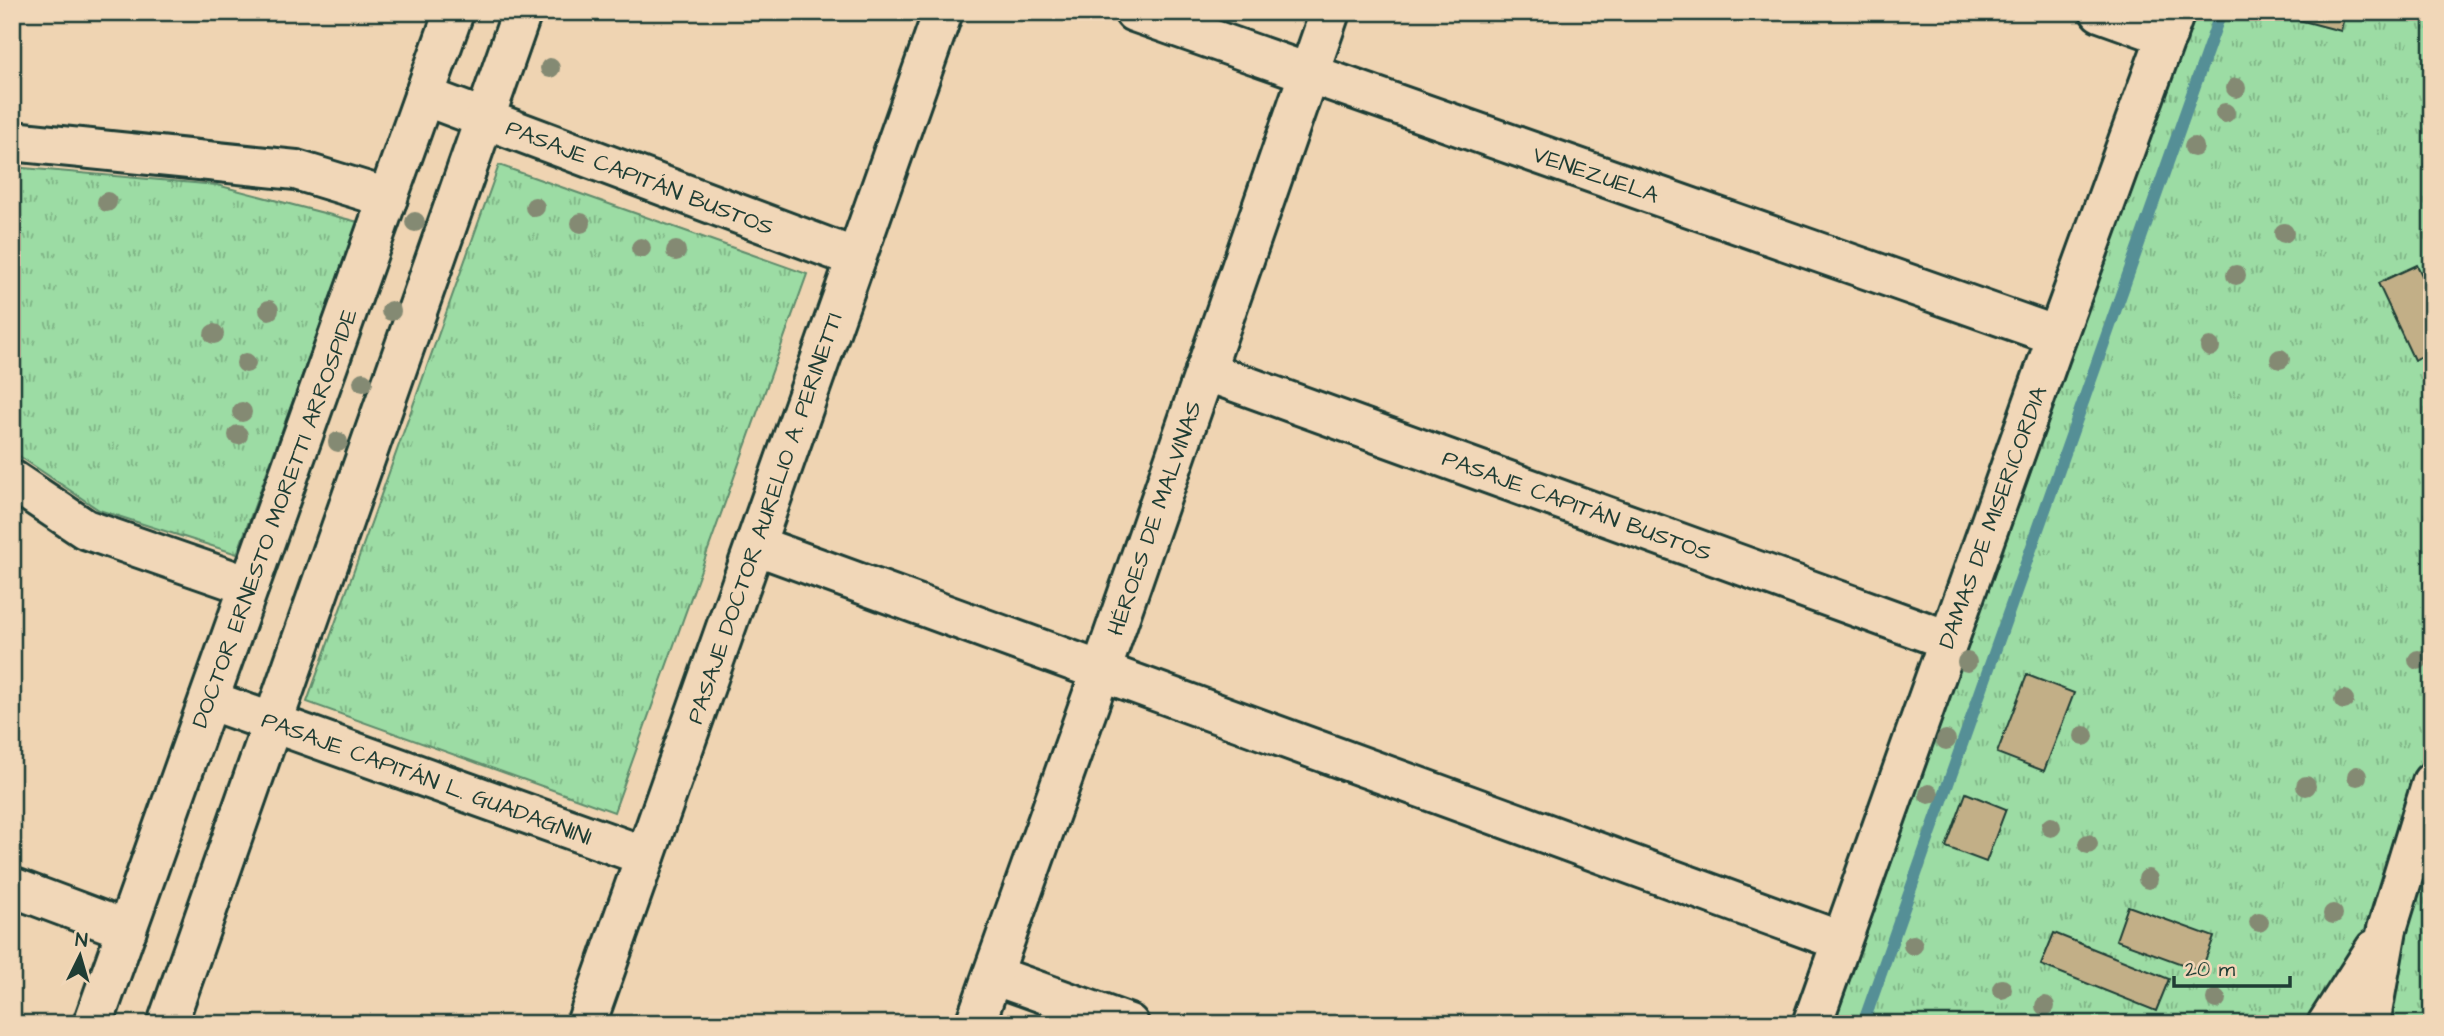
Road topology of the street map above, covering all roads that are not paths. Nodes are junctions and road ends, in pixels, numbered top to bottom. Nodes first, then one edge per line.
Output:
1 (454, 12) edge
2 (522, 12) edge
3 (943, 12) edge
4 (1134, 12) edge
5 (1330, 12) edge
6 (2100, 12) edge
7 (2171, 24) edge
8 (1308, 74) junction
9 (424, 96) junction
10 (484, 119) junction
11 (12, 141) edge
12 (388, 198) junction
13 (856, 258) junction
14 (2057, 336) junction
15 (1205, 371) junction
16 (12, 480) edge
17 (755, 545) junction
18 (249, 586) junction
19 (1948, 640) junction
20 (1101, 671) junction
21 (209, 700) junction
22 (273, 723) junction
23 (2432, 782) edge
24 (645, 856) junction
25 (12, 887) edge
26 (2387, 929) junction
27 (127, 930) junction
28 (1842, 941) junction
29 (993, 975) junction
30 (93, 1024) edge
31 (167, 1024) edge
32 (586, 1024) edge
33 (975, 1024) edge
34 (1129, 1024) edge
35 (1812, 1024) edge
36 (2327, 1024) edge
37 (2370, 1024) edge

1 - 9 street, DOCTOR ERNESTO MORETTI ARROSPIDE
2 - 10 street
3 - 13 street, PASAJE DOCTOR AURELIO A. PERINETTI
4 - 8 street, VENEZUELA
5 - 8 street, HÉROES DE MALVINAS
6 - 7 street
7 - 14 street, DAMAS DE MISERICORDIA
8 - 14 street, VENEZUELA
8 - 15 street, HÉROES DE MALVINAS
9 - 10 street, PASAJE CAPITÁN BUSTOS
9 - 12 street, DOCTOR ERNESTO MORETTI ARROSPIDE
10 - 13 street, PASAJE CAPITÁN BUSTOS
10 - 22 street
11 - 12 street
12 - 18 street, DOCTOR ERNESTO MORETTI ARROSPIDE
13 - 17 street, PASAJE DOCTOR AURELIO A. PERINETTI
14 - 19 street, DAMAS DE MISERICORDIA
15 - 19 street, PASAJE CAPITÁN BUSTOS
15 - 20 street, HÉROES DE MALVINAS
16 - 18 street
17 - 20 street
17 - 24 street, PASAJE DOCTOR AURELIO A. PERINETTI
18 - 21 street, DOCTOR ERNESTO MORETTI ARROSPIDE
19 - 28 street, DAMAS DE MISERICORDIA
20 - 28 street
20 - 29 street, HÉROES DE MALVINAS
21 - 22 street, PASAJE CAPITÁN L. GUADAGNINI
21 - 27 street, DOCTOR ERNESTO MORETTI ARROSPIDE
22 - 24 street, PASAJE CAPITÁN L. GUADAGNINI
22 - 31 street
23 - 26 street
24 - 32 street, PASAJE DOCTOR AURELIO A. PERINETTI
25 - 27 street
26 - 36 street
26 - 37 street
27 - 30 street, DOCTOR ERNESTO MORETTI ARROSPIDE
28 - 35 street, DAMAS DE MISERICORDIA
29 - 33 street, HÉROES DE MALVINAS
29 - 34 street

